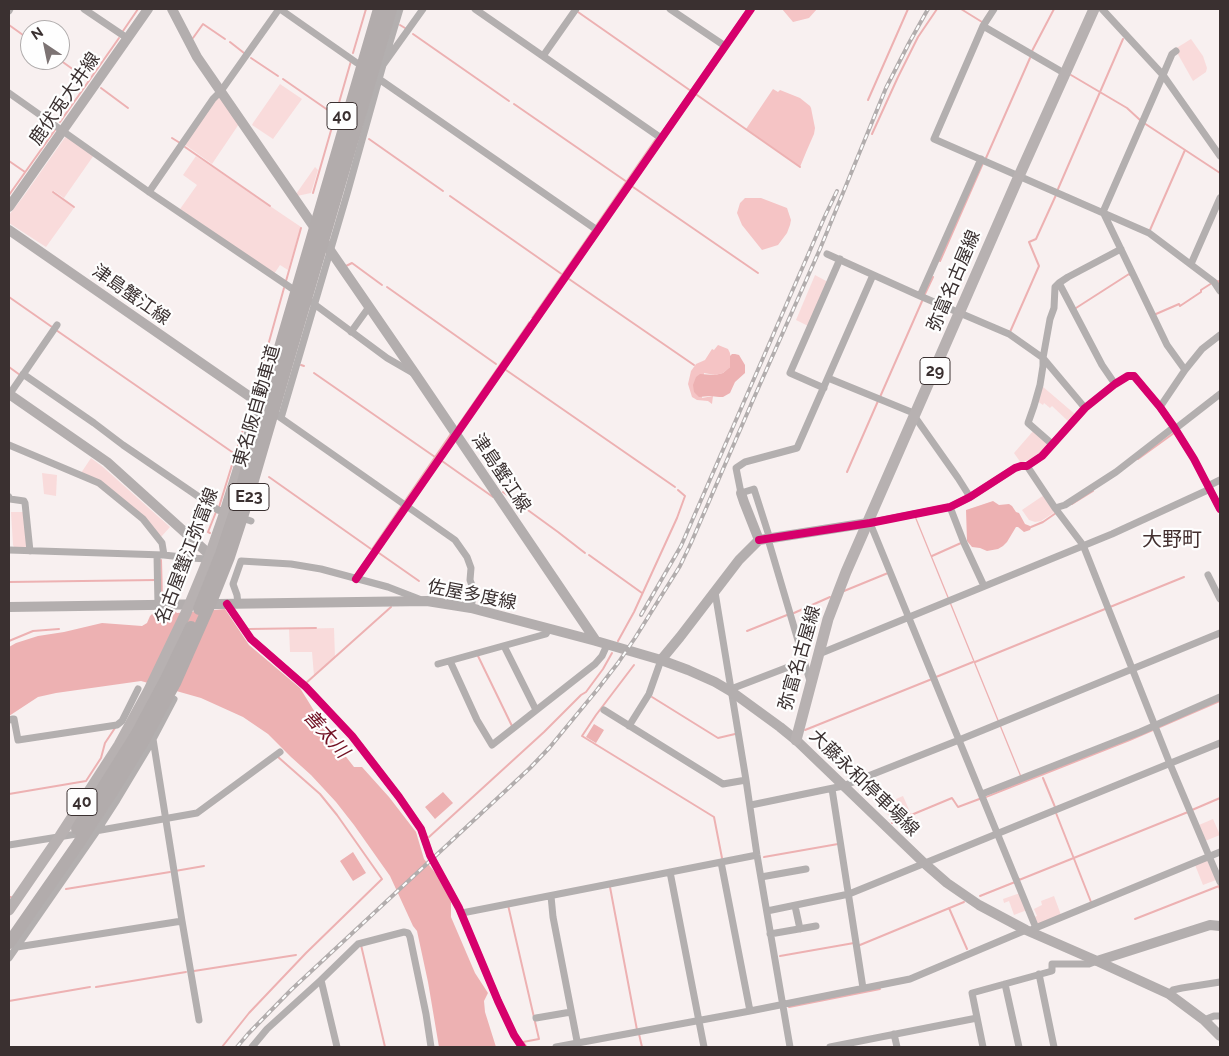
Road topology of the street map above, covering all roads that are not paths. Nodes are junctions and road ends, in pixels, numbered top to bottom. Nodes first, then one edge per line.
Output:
1 (84, 9) edge
2 (148, 9) edge
3 (172, 9) edge
4 (280, 9) edge
5 (373, 9) edge
6 (379, 9) edge
7 (390, 9) edge
8 (400, 9) edge
9 (423, 9) edge
10 (475, 9) edge
11 (576, 9) edge
12 (670, 9) edge
13 (751, 9) edge
14 (994, 9) edge
15 (1094, 9) edge
16 (1102, 9) edge
17 (983, 26) junction
18 (127, 38) junction
19 (725, 46) junction
20 (1176, 51) dead end
21 (543, 56) junction
22 (357, 63) junction
23 (383, 66) junction
24 (1064, 73) junction
25 (1162, 75) junction
26 (379, 79) junction
27 (221, 91) junction
28 (9, 93) edge
29 (62, 130) junction
30 (661, 138) junction
31 (1220, 156) edge
32 (981, 159) junction
33 (1019, 176) junction
34 (149, 192) junction
35 (1220, 198) edge
36 (9, 207) edge
37 (1103, 212) junction
38 (312, 223) junction
39 (9, 230) edge
40 (597, 230) junction
41 (1122, 249) junction
42 (330, 250) junction
43 (827, 254) dead end
44 (840, 259) junction
45 (1191, 264) junction
46 (874, 275) junction
47 (1059, 283) junction
48 (292, 290) junction
49 (1220, 291) edge
50 (920, 296) junction
51 (314, 304) junction
52 (369, 307) junction
53 (960, 313) junction
54 (55, 327) dead end
55 (351, 332) junction
56 (1220, 335) edge
57 (1043, 358) junction
58 (1185, 370) junction
59 (416, 375) junction
60 (21, 376) junction
61 (828, 378) junction
62 (1115, 384) junction
63 (824, 388) junction
64 (9, 394) edge
65 (1220, 394) edge
66 (259, 403) junction
67 (1160, 407) junction
68 (1085, 408) junction
69 (915, 415) junction
70 (282, 418) junction
71 (1174, 428) junction
72 (456, 434) junction
73 (1052, 444) junction
74 (9, 445) edge
75 (1027, 466) junction
76 (1220, 480) edge
77 (1209, 487) junction
78 (741, 493) joint
79 (9, 497) edge
80 (970, 497) junction
81 (404, 505) junction
82 (950, 507) junction
83 (1055, 508) junction
84 (1220, 509) edge
85 (225, 512) junction
86 (251, 521) dead end
87 (869, 523) junction
88 (766, 539) junction
89 (1083, 546) junction
90 (9, 550) edge
91 (30, 551) junction
92 (161, 555) junction
93 (209, 557) junction
94 (1208, 575) dead end
95 (356, 579) junction
96 (984, 586) junction
97 (715, 592) junction
98 (1220, 599) edge
99 (426, 601) junction
100 (227, 604) junction
101 (238, 604) junction
102 (158, 606) junction
103 (9, 607) edge
104 (471, 608) junction
105 (188, 609) junction
106 (909, 617) junction
107 (549, 629) junction
108 (1220, 633) edge
109 (596, 641) junction
110 (607, 645) junction
111 (504, 646) junction
112 (819, 654) junction
113 (661, 660) junction
114 (450, 661) junction
115 (804, 661) junction
116 (438, 664) dead end
117 (1132, 669) junction
118 (810, 684) junction
119 (143, 690) junction
120 (732, 690) junction
121 (1220, 697) edge
122 (174, 699) dead end
123 (536, 710) junction
124 (604, 710) dead end
125 (9, 720) edge
126 (629, 726) junction
127 (1156, 727) junction
128 (153, 739) junction
129 (796, 740) junction
130 (959, 740) junction
131 (1220, 743) edge
132 (280, 752) dead end
133 (1170, 764) junction
134 (746, 780) junction
135 (843, 786) junction
136 (832, 789) junction
137 (982, 797) junction
138 (750, 805) junction
139 (165, 819) junction
140 (97, 831) junction
141 (998, 834) junction
142 (60, 836) junction
143 (9, 845) edge
144 (1220, 852) edge
145 (757, 855) junction
146 (1210, 857) junction
147 (721, 862) junction
148 (924, 863) junction
149 (806, 869) dead end
150 (670, 872) junction
151 (761, 877) junction
152 (1220, 882) edge
153 (849, 894) junction
154 (551, 896) junction
155 (796, 906) junction
156 (9, 910) edge
157 (767, 911) junction
158 (462, 913) junction
159 (182, 921) junction
160 (816, 926) dead end
161 (1220, 926) edge
162 (9, 928) edge
163 (800, 929) junction
164 (1030, 930) junction
165 (770, 934) junction
166 (13, 945) edge
167 (9, 948) edge
168 (9, 958) edge
169 (1097, 961) junction
170 (1039, 974) junction
171 (321, 980) junction
172 (1220, 982) edge
173 (1005, 984) junction
174 (863, 988) junction
175 (1169, 994) junction
176 (782, 1004) junction
177 (750, 1011) junction
178 (571, 1012) junction
179 (1220, 1016) edge
180 (536, 1018) dead end
181 (977, 1018) junction
182 (199, 1020) dead end
183 (1204, 1020) junction
184 (699, 1021) junction
185 (894, 1034) junction
186 (1220, 1036) edge
187 (578, 1045) edge
188 (252, 1047) edge
189 (337, 1047) edge
190 (431, 1047) edge
191 (522, 1047) edge
192 (556, 1047) edge
193 (704, 1047) edge
194 (790, 1047) edge
195 (830, 1047) edge
196 (897, 1047) edge
197 (982, 1047) edge
198 (1019, 1047) edge
199 (1054, 1047) edge

1 - 18 street
2 - 18 main road, 鹿伏兎大井線
3 - 27 main road, 津島蟹江線
4 - 22 street
4 - 27 street
5 - 22 main road, 名古屋蟹江弥富線 / 40
6 - 162 highway, 東名阪自動車道 / E23, bridge
7 - 166 highway, 東名阪自動車道 / E23, bridge
8 - 23 street
9 - 23 street
10 - 21 street
11 - 21 street
12 - 19 street
13 - 19 street
14 - 17 street
15 - 24 main road, 弥富名古屋線 / 29
16 - 25 street
17 - 24 street
17 - 32 street
18 - 29 main road, 鹿伏兎大井線
19 - 30 street
20 - 25 street
21 - 30 street
22 - 38 main road, 名古屋蟹江弥富線 / 40
23 - 26 street
24 - 33 main road, 弥富名古屋線 / 29
25 - 31 street
25 - 37 street
26 - 40 street
26 - 42 street
27 - 34 street
27 - 38 main road, 津島蟹江線
28 - 29 street
29 - 34 street
29 - 36 main road, 鹿伏兎大井線
30 - 40 street
32 - 33 street
32 - 50 street
33 - 37 street
33 - 53 main road, 弥富名古屋線 / 29
34 - 48 street
35 - 45 street
37 - 41 street
37 - 45 street
38 - 42 main road, 津島蟹江線
38 - 48 main road, 名古屋蟹江弥富線 / 40
39 - 66 main road, 津島蟹江線
40 - 72 street
41 - 47 street
41 - 58 street
42 - 51 street
42 - 52 main road, 津島蟹江線
43 - 44 street
44 - 46 street
44 - 63 street
45 - 49 street
46 - 50 street
46 - 61 street
47 - 57 street
47 - 62 street
48 - 51 street
48 - 66 main road, 名古屋蟹江弥富線 / 40
50 - 53 street
51 - 55 street
51 - 70 street
52 - 55 street
52 - 59 main road, 津島蟹江線
53 - 57 street
53 - 69 main road, 弥富名古屋線 / 29
54 - 60 street
55 - 59 street
56 - 58 street
57 - 68 street
57 - 73 street
58 - 67 street
59 - 72 main road, 津島蟹江線
60 - 64 street
60 - 85 street
61 - 63 street
61 - 69 street
62 - 67 street
62 - 68 street
63 - 78 street
64 - 93 main road
65 - 71 street
66 - 70 street
66 - 85 main road, 名古屋蟹江弥富線 / 40
67 - 71 street
68 - 73 street
69 - 80 street
69 - 87 main road, 弥富名古屋線 / 29
70 - 81 street
71 - 77 street
71 - 83 street
72 - 81 street
72 - 109 main road, 津島蟹江線
73 - 75 street
74 - 92 street
75 - 80 street
75 - 83 street
76 - 77 street
77 - 84 street
77 - 89 street
78 - 88 main road
79 - 91 street
80 - 82 street
81 - 95 street
81 - 104 street
82 - 87 street
82 - 96 street
83 - 89 street
85 - 86 street
85 - 93 main road, 名古屋蟹江弥富線 / 40
87 - 88 main road
87 - 106 street
87 - 112 main road, 弥富名古屋線 / 29
88 - 97 main road
88 - 115 street
89 - 96 street
89 - 117 street
90 - 91 street
91 - 92 street
92 - 93 street
92 - 102 street
93 - 105 main road, 名古屋蟹江弥富線 / 40
94 - 98 street
95 - 99 street
95 - 101 street
96 - 106 street
97 - 113 main road
97 - 120 street
99 - 101 main road, 佐屋多度線
99 - 104 main road, 佐屋多度線
100 - 101 main road, 佐屋多度線
100 - 105 main road, 佐屋多度線
100 - 158 street
102 - 103 main road, 佐屋多度線
102 - 105 main road, 佐屋多度線
104 - 107 main road, 佐屋多度線
105 - 119 main road, 名古屋蟹江弥富線 / 40
106 - 112 street
106 - 130 street
107 - 109 main road, 佐屋多度線
107 - 111 street
108 - 117 street
109 - 110 main road
110 - 113 main road
110 - 123 street
111 - 114 street
111 - 123 street
112 - 118 main road, 弥富名古屋線 / 29
113 - 120 main road, 大藤永和停車場線
113 - 126 street
114 - 116 street
114 - 123 street
115 - 118 street
115 - 120 street
117 - 127 street
117 - 130 street
118 - 129 main road, 弥富名古屋線 / 29
119 - 125 street
119 - 142 main road, 名古屋蟹江弥富線 / 40
120 - 129 main road, 大藤永和停車場線
120 - 134 street
121 - 127 street
122 - 128 street
124 - 126 street
126 - 134 street
127 - 133 street
127 - 137 street
128 - 139 street
128 - 140 street
129 - 135 main road, 大藤永和停車場線
130 - 135 street
130 - 137 street
131 - 133 street
132 - 139 street
133 - 141 street
133 - 146 street
134 - 138 street
135 - 136 street
135 - 148 main road, 大藤永和停車場線
136 - 138 street
136 - 153 street
137 - 141 street
138 - 145 street
139 - 140 street
139 - 159 street
140 - 142 street
140 - 166 street
141 - 148 street
141 - 164 street
142 - 143 street
142 - 156 main road, 名古屋蟹江弥富線 / 40
144 - 146 street
145 - 147 street
145 - 151 street
146 - 152 street
146 - 164 street
147 - 150 street
147 - 177 street
148 - 153 street
148 - 164 main road, 大藤永和停車場線
149 - 151 street
150 - 154 street
150 - 184 street
151 - 157 street
153 - 155 street
153 - 174 street
154 - 158 street
154 - 178 street
155 - 157 street
155 - 163 street
157 - 165 street
158 - 191 street
159 - 166 street
159 - 182 street
160 - 163 street
161 - 169 main road
163 - 165 street
164 - 169 main road, 大藤永和停車場線
164 - 174 street
165 - 176 street
166 - 167 street
166 - 168 street
169 - 170 street
169 - 175 main road, 大藤永和停車場線
170 - 173 street
170 - 199 street
171 - 188 street
171 - 189 street
171 - 190 street
172 - 175 street
173 - 181 street
173 - 198 street
174 - 176 street
175 - 183 main road, 大藤永和停車場線
176 - 177 street
176 - 194 street
177 - 184 street
178 - 180 street
178 - 187 street
179 - 183 street
181 - 185 street
181 - 197 street
183 - 186 main road, 大藤永和停車場線
184 - 187 street
184 - 193 street
185 - 195 street
185 - 196 street
187 - 192 street

